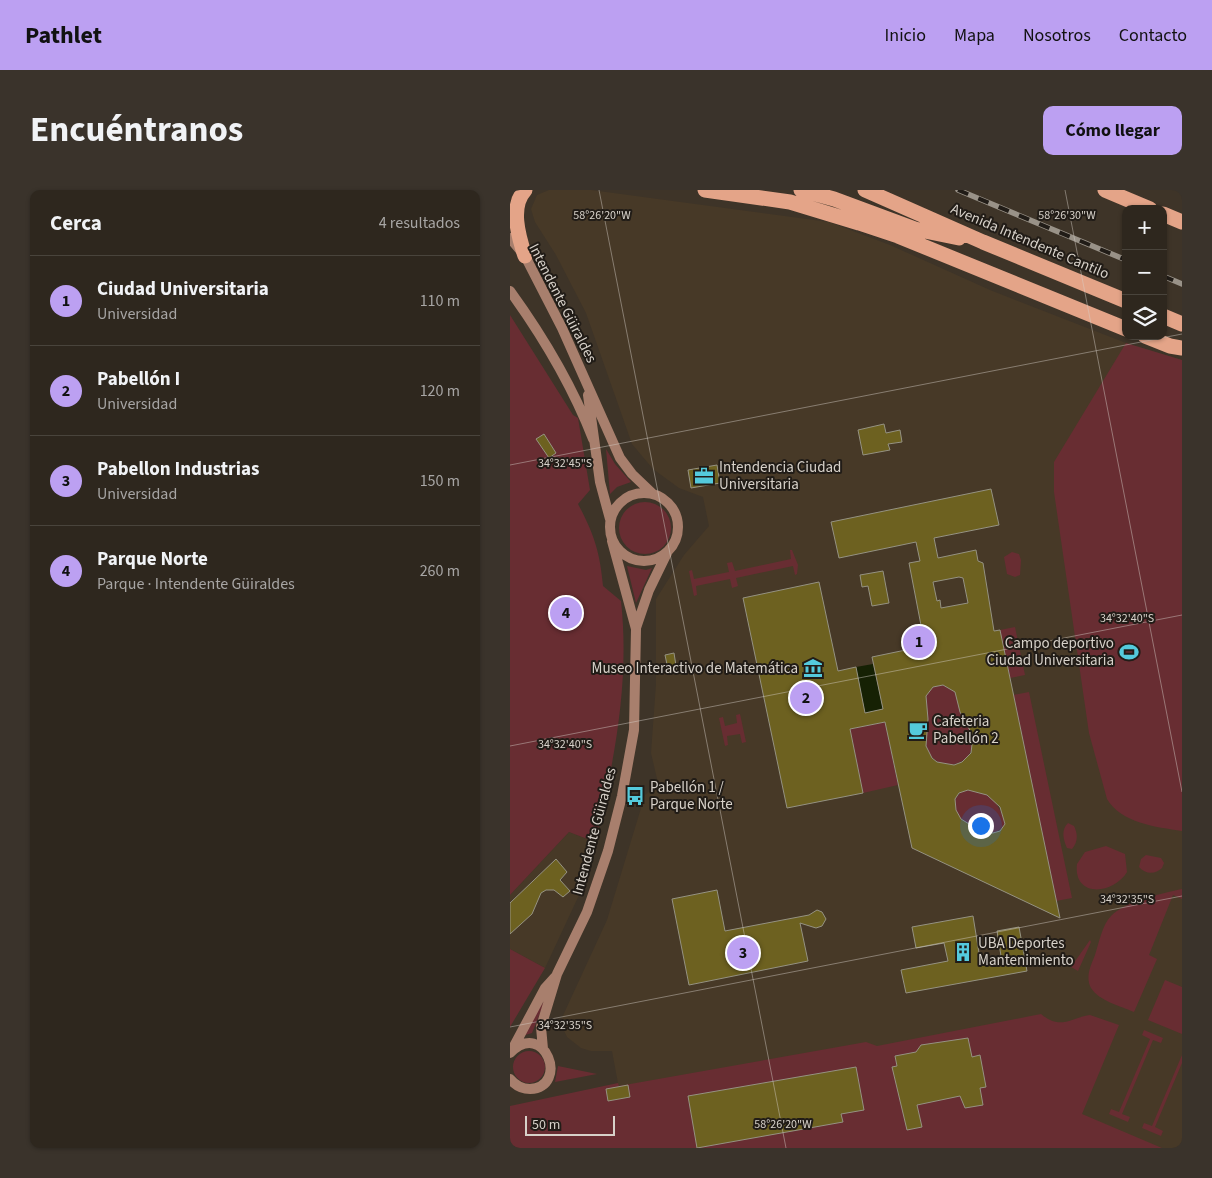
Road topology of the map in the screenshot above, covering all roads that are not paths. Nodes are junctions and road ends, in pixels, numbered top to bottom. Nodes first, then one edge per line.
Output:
1 (525, 190) edge
2 (705, 190) edge
3 (800, 190) edge
4 (865, 190) edge
5 (1105, 190) edge
6 (1141, 205) edge
7 (1167, 216) edge
8 (1182, 222) edge
9 (510, 238) edge
10 (983, 242) junction
11 (524, 256) junction
12 (510, 291) edge
13 (1122, 299) edge
14 (1167, 318) edge
15 (1182, 324) edge
16 (1122, 327) edge
17 (1155, 340) edge
18 (1182, 348) edge
19 (586, 383) junction
20 (593, 439) junction
21 (653, 494) junction
22 (610, 519) junction
23 (612, 541) junction
24 (667, 553) junction
25 (636, 629) junction
26 (557, 974) junction
27 (543, 1049) junction
28 (510, 1053) edge
29 (510, 1079) edge
30 (528, 1089) junction
31 (510, 1093) edge

1 - 11 highway
2 - 16 highway
3 - 10 highway
4 - 10 highway, Avenida Intendente Cantilo
5 - 6 highway
7 - 8 highway
9 - 11 main road, Intendente Güiraldes
10 - 13 highway, Avenida Intendente Cantilo
11 - 19 main road, Intendente Güiraldes
12 - 20 main road, Intendente Güiraldes
14 - 15 highway
17 - 18 highway
19 - 20 main road, Intendente Güiraldes
19 - 21 main road, Intendente Güiraldes
20 - 22 main road, Intendente Güiraldes
21 - 22 main road
21 - 24 main road
22 - 23 main road
23 - 24 main road
23 - 25 main road, Intendente Güiraldes
24 - 25 main road, Intendente Güiraldes
25 - 26 main road, Intendente Güiraldes
26 - 27 main road, Intendente Güiraldes
26 - 28 main road, Intendente Güiraldes
27 - 28 main road
27 - 30 main road, Intendente Güiraldes
29 - 30 main road
30 - 31 main road

